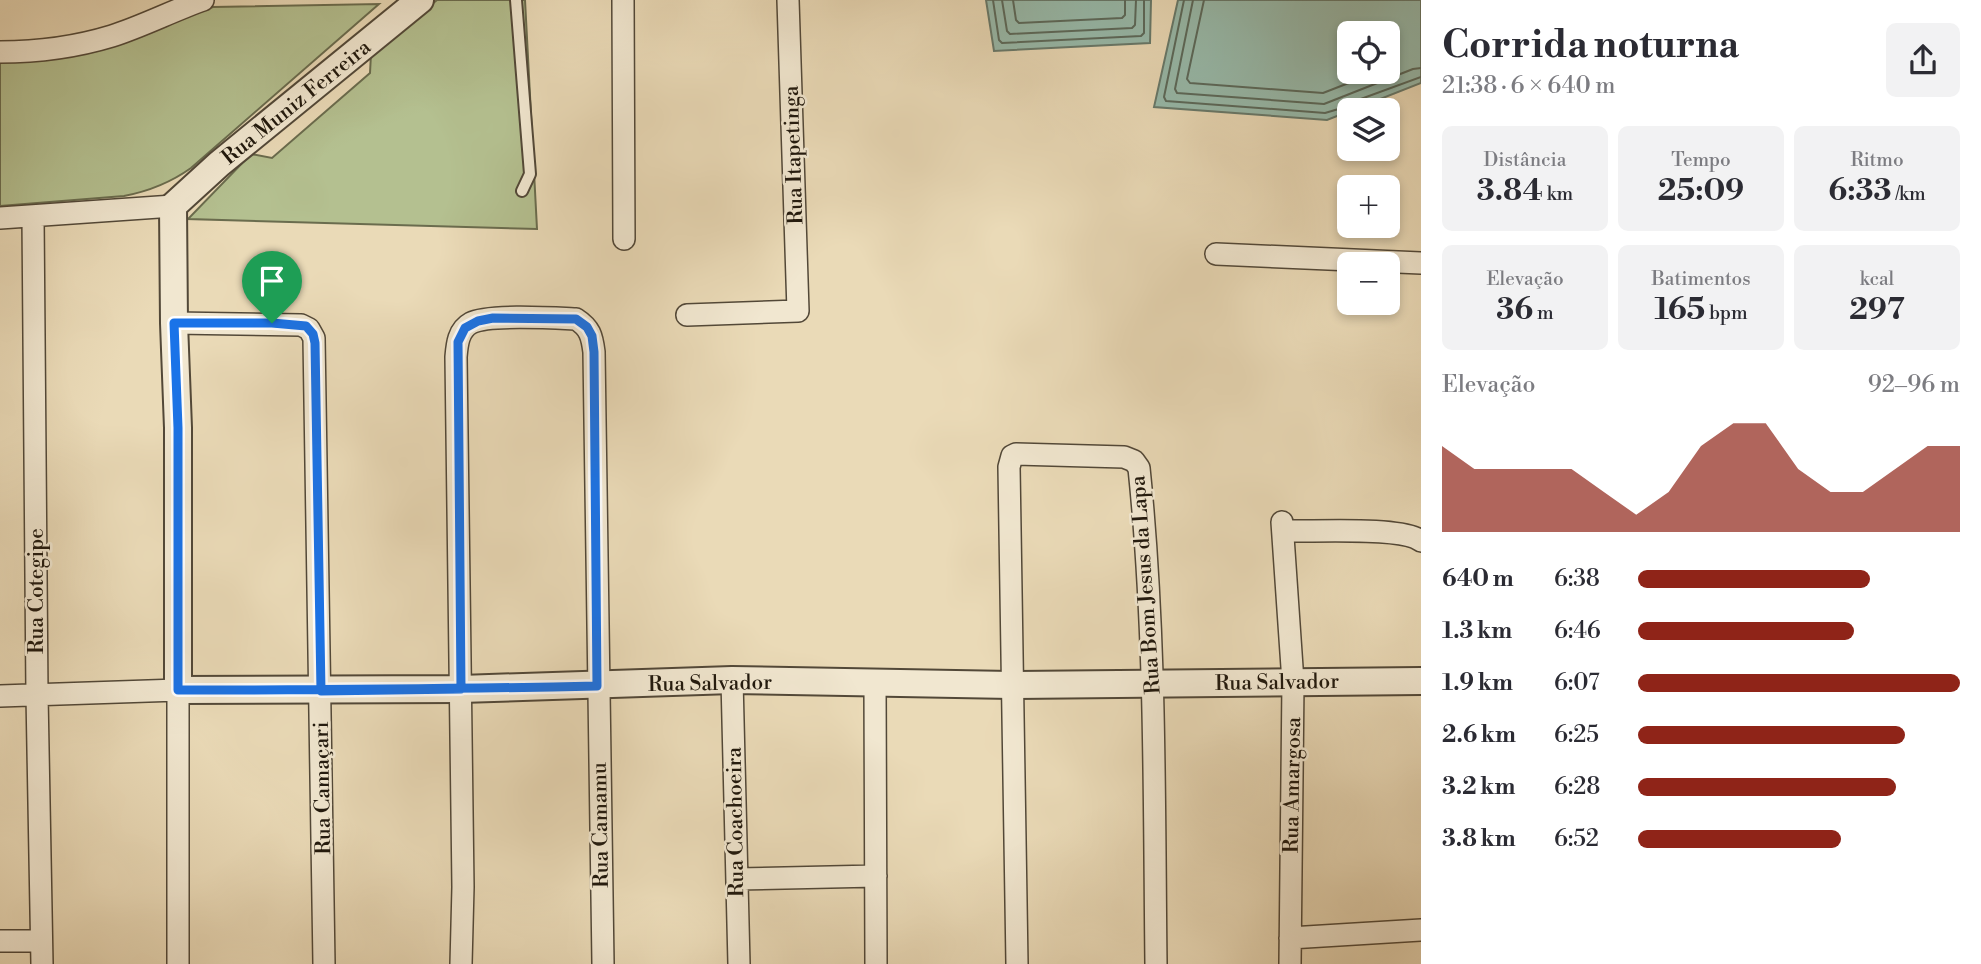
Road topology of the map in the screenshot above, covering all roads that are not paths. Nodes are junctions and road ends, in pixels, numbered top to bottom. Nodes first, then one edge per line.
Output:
1 (203, 0) edge
2 (420, 0) edge
3 (516, 0) edge
4 (623, 0) edge
5 (788, 0) edge
6 (0, 52) edge
7 (522, 191) dead end
8 (173, 205) junction
9 (33, 217) junction
10 (0, 218) edge
11 (624, 239) dead end
12 (1216, 254) dead end
13 (1421, 262) edge
14 (687, 315) dead end
15 (174, 323) junction
16 (1421, 541) edge
17 (732, 680) junction
18 (1421, 681) edge
19 (1293, 682) junction
20 (875, 683) junction
21 (1011, 685) junction
22 (1154, 685) junction
23 (597, 686) junction
24 (461, 689) junction
25 (178, 690) junction
26 (321, 691) junction
27 (37, 695) junction
28 (0, 696) edge
29 (876, 876) junction
30 (737, 879) junction
31 (1421, 930) edge
32 (1290, 938) junction
33 (0, 941) edge
34 (41, 941) junction
35 (42, 964) edge
36 (178, 964) edge
37 (324, 964) edge
38 (461, 964) edge
39 (603, 964) edge
40 (739, 964) edge
41 (876, 964) edge
42 (1017, 964) edge
43 (1156, 964) edge
44 (1290, 964) edge

1 - 6 street
2 - 8 street, Rua Muniz Ferreira
3 - 7 lane
4 - 11 street
5 - 14 street, Rua Itapetinga
8 - 9 street
8 - 15 street
9 - 10 street
9 - 27 street, Rua Cotegipe
12 - 13 street
15 - 25 street
15 - 26 street, Rua Camaçari
16 - 19 street, Rua Amargosa
17 - 20 street, Rua Salvador
17 - 23 street, Rua Salvador
17 - 30 street, Rua Coachoeira
18 - 19 street, Rua Salvador
19 - 22 street, Rua Salvador
19 - 32 street, Rua Amargosa
20 - 21 street, Rua Salvador
20 - 29 street
21 - 22 street, Rua Salvador
21 - 22 street, Rua Bom Jesus da Lapa
21 - 42 street, Rua Bom Jesus da Lapa
22 - 43 street, Rua Bom Jesus da Lapa
23 - 24 street, Rua Salvador
23 - 24 street, Rua Camamu
23 - 39 street, Rua Camamu
24 - 26 street, Rua Salvador
24 - 38 street
25 - 26 street, Rua Salvador
25 - 27 street, Rua Salvador
25 - 36 street
26 - 37 street, Rua Camaçari
27 - 28 street, Rua Salvador
27 - 34 street, Rua Cotegipe
29 - 30 street
29 - 41 street
30 - 40 street, Rua Coachoeira
31 - 32 street
32 - 44 street, Rua Amargosa
33 - 34 street
34 - 35 street, Rua Cotegipe

